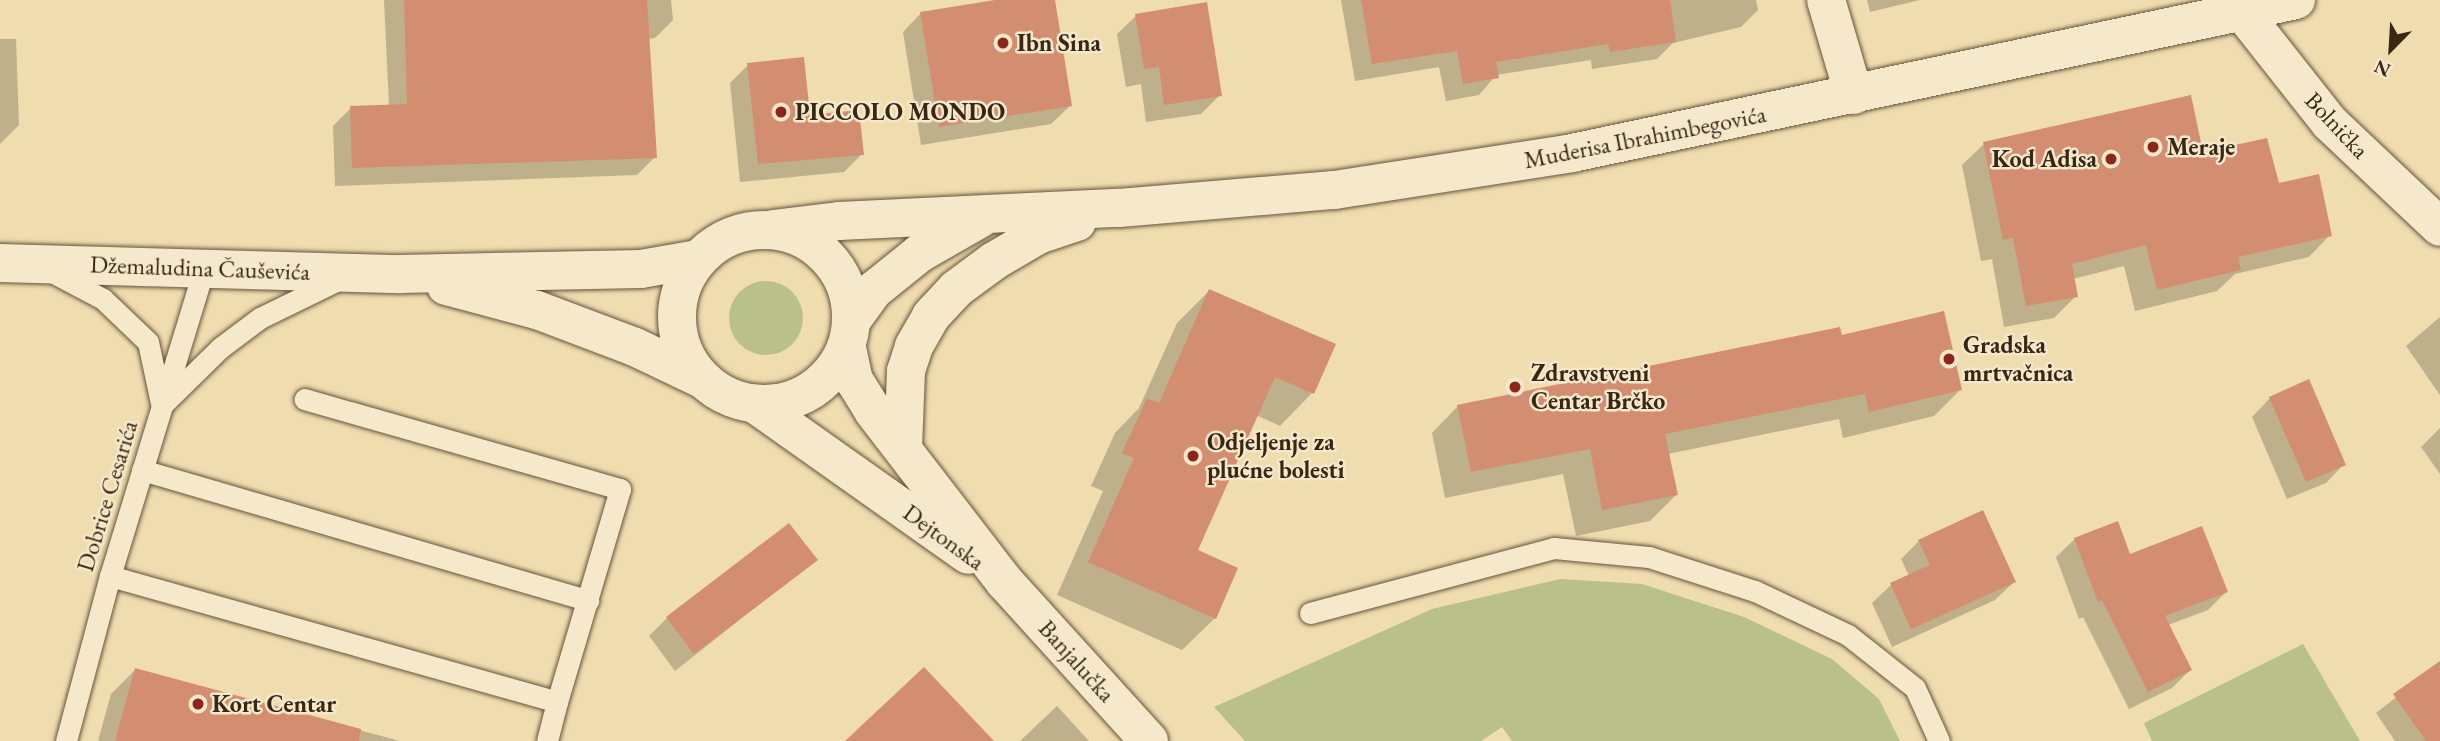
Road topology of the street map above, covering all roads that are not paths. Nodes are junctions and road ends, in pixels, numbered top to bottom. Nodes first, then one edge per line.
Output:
1 (1826, 0) edge
2 (2296, 0) edge
3 (2243, 13) junction
4 (1854, 95) junction
5 (1119, 208) junction
6 (986, 215) junction
7 (2440, 227) edge
8 (773, 229) junction
9 (698, 259) junction
10 (16, 263) edge
11 (204, 268) junction
12 (359, 272) junction
13 (400, 274) junction
14 (849, 334) junction
15 (704, 380) junction
16 (305, 399) dead end
17 (755, 404) junction
18 (162, 405) junction
19 (903, 449) junction
20 (142, 470) junction
21 (110, 576) junction
22 (1004, 581) junction
23 (587, 600) junction
24 (1310, 612) dead end
25 (557, 702) junction
26 (66, 741) edge
27 (547, 741) edge
28 (1149, 741) edge
29 (1939, 741) edge

1 - 4 main road
2 - 3 main road, Muderisa Ibrahimbegovića
3 - 4 main road, Muderisa Ibrahimbegovića
3 - 7 main road, Bolnička
4 - 5 main road, Muderisa Ibrahimbegovića
5 - 6 main road, Muderisa Ibrahimbegovića
5 - 19 main road
6 - 8 main road, Muderisa Ibrahimbegovića
6 - 14 main road, Muderisa Ibrahimbegovića
8 - 9 main road
8 - 14 main road
9 - 13 main road, Džemaludina Čauševića
9 - 15 main road
10 - 11 main road, Džemaludina Čauševića
10 - 18 lane
11 - 12 main road, Džemaludina Čauševića
11 - 18 lane, Dobrice Cesarića
12 - 13 main road, Džemaludina Čauševića
12 - 18 lane
13 - 15 main road, Džemaludina Čauševića
14 - 17 main road
14 - 19 main road, Dejtonska
15 - 17 main road
16 - 23 lane
17 - 22 main road, Dejtonska
18 - 20 lane, Dobrice Cesarića
19 - 22 main road, Dejtonska
20 - 21 lane, Dobrice Cesarića
20 - 23 lane
21 - 25 lane
21 - 26 lane, Dobrice Cesarića
22 - 28 main road, Banjalučka
23 - 25 lane
24 - 29 lane
25 - 27 lane

